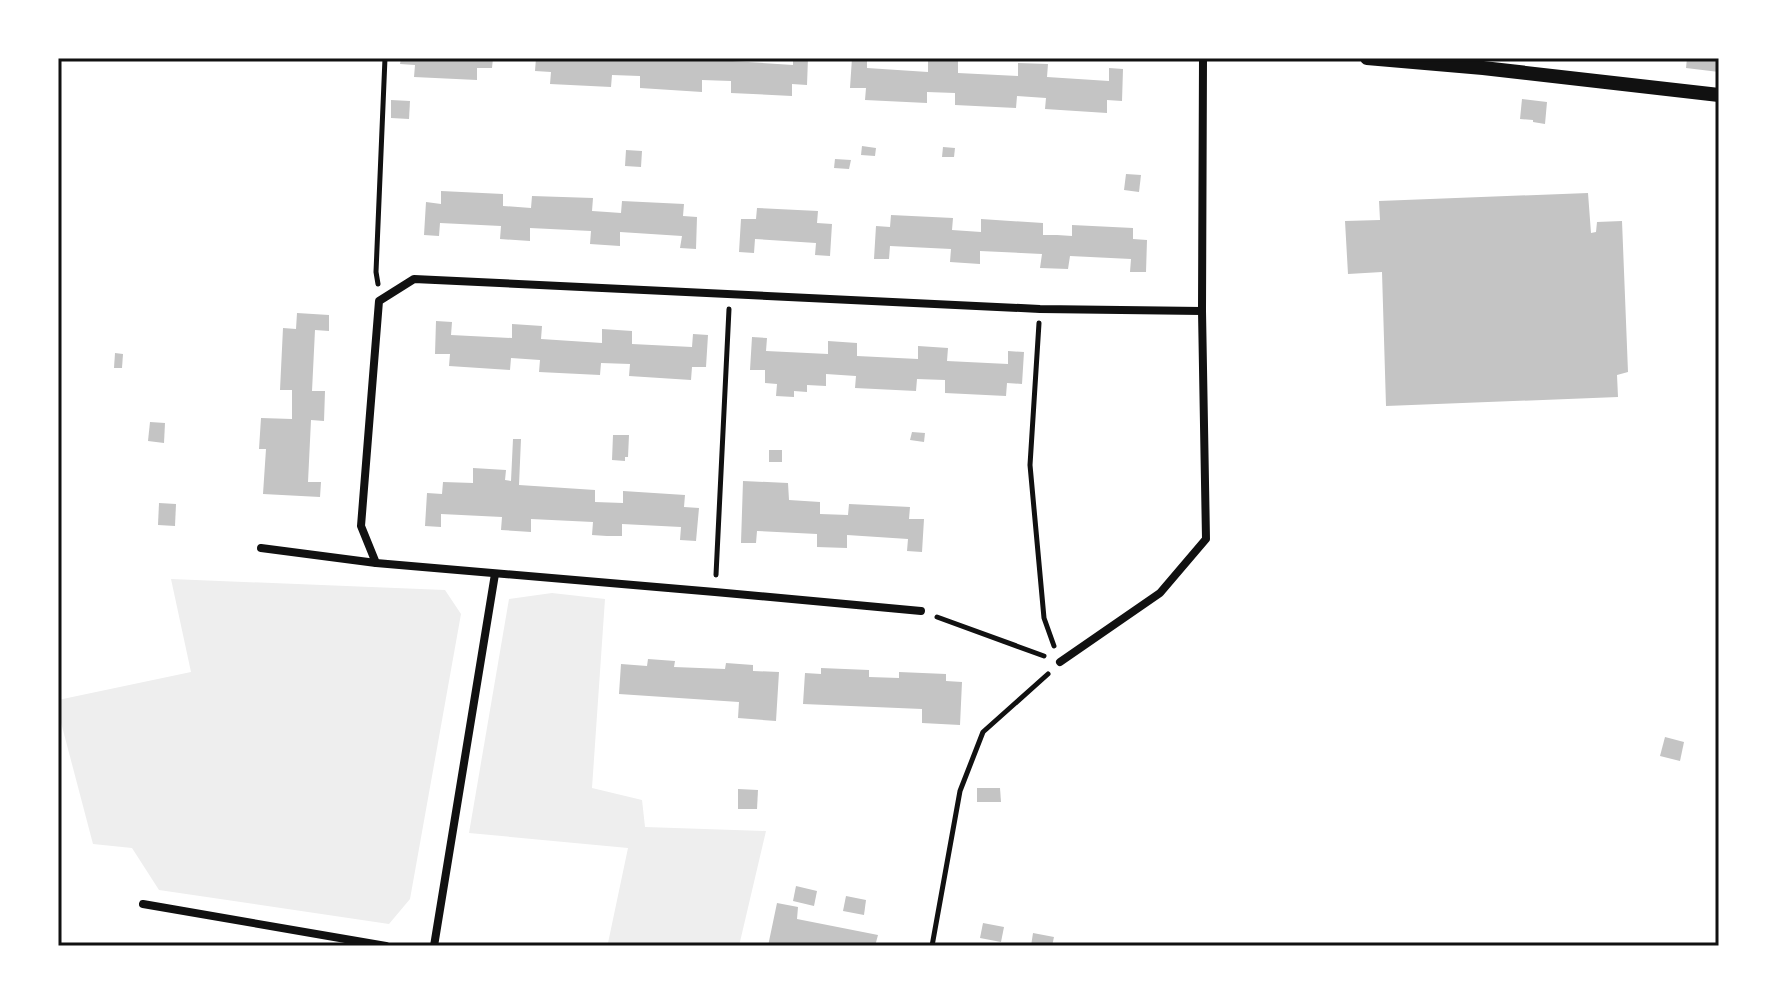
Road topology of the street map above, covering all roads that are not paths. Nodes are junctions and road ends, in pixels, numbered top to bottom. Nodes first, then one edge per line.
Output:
1 (1203, 58) edge
2 (1367, 58) edge
3 (1484, 63) edge
4 (1719, 95) edge
5 (1202, 311) junction
6 (261, 548) dead end
7 (376, 563) junction
8 (495, 574) junction
9 (921, 611) road end
10 (1060, 662) road end
11 (143, 904) dead end
12 (386, 946) edge
13 (434, 946) edge

1 - 5 street
2 - 3 street
3 - 4 street
5 - 7 street
5 - 10 street
6 - 7 street
7 - 8 street
8 - 9 street
8 - 13 street
11 - 12 street

